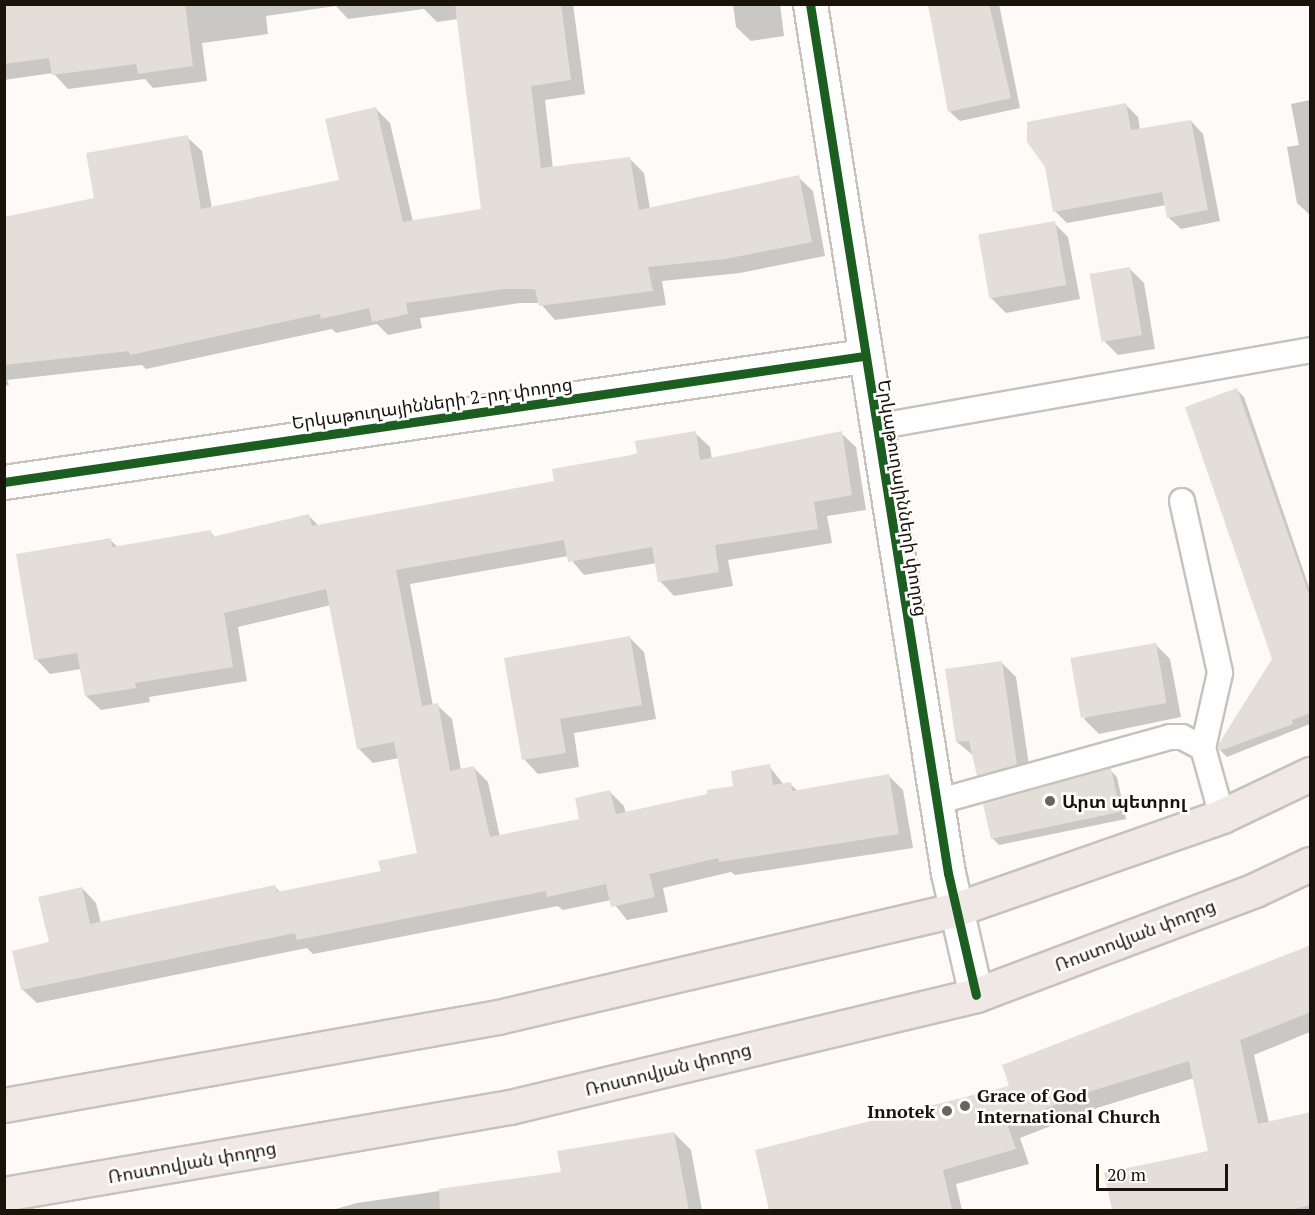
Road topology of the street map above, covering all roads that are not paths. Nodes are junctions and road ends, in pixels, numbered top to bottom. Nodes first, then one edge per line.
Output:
1 (810, 4) edge
2 (1311, 350) edge
3 (863, 357) junction
4 (875, 427) junction
5 (4, 482) edge
6 (1182, 501) dead end
7 (1203, 748) junction
8 (1311, 774) edge
9 (936, 802) junction
10 (1222, 816) junction
11 (1311, 864) edge
12 (954, 910) junction
13 (976, 995) junction
14 (4, 1105) edge
15 (4, 1194) edge

1 - 3 street, Երկաթուղայինների փողոց
2 - 4 lane
3 - 4 street, Երկաթուղայինների փողոց
3 - 5 street, Երկաթուղայինների 2-րդ փողոց
4 - 9 street, Երկաթուղայինների փողոց
6 - 7 lane
7 - 9 lane
7 - 10 lane
8 - 10 main road
9 - 12 street, Երկաթուղայինների փողոց
10 - 12 main road
11 - 13 main road, Ռոստովյան փողոց
12 - 13 street, Երկաթուղայինների փողոց
12 - 14 main road
13 - 15 main road, Ռոստովյան փողոց

